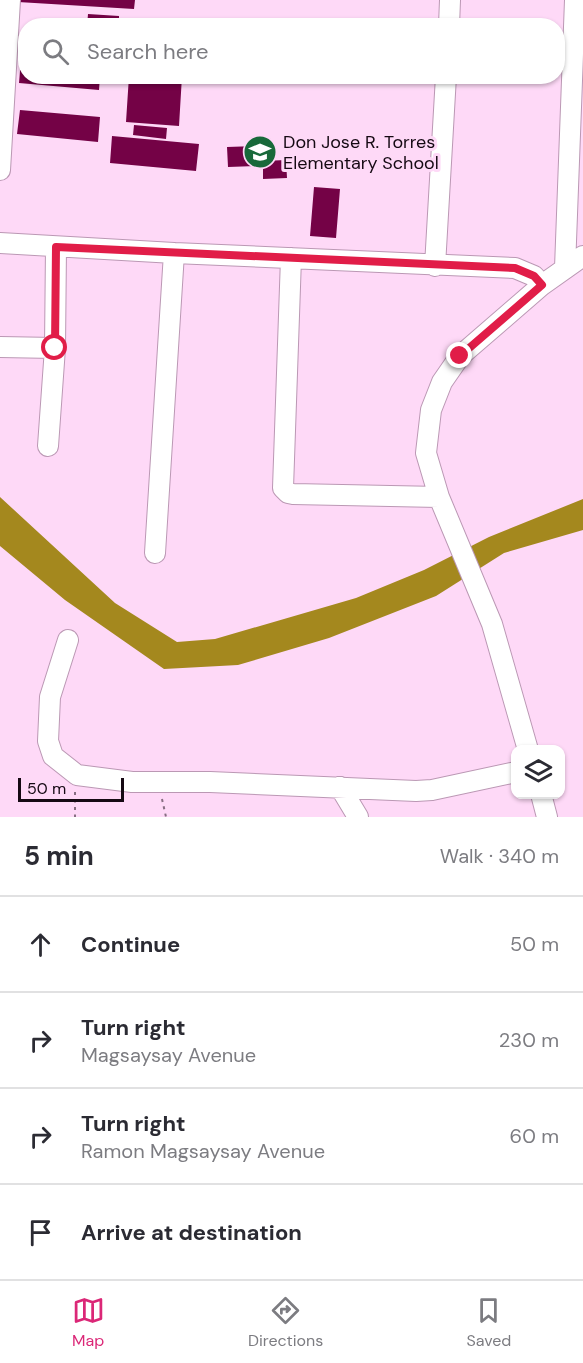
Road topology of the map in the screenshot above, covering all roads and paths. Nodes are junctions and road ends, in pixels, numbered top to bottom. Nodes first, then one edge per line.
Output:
1 (10, 0) edge
2 (450, 0) edge
3 (575, 0) edge
4 (449, 18) edge
5 (446, 84) edge
6 (578, 87) edge
7 (0, 170) edge
8 (0, 243) edge
9 (56, 247) junction
10 (174, 253) junction
11 (583, 256) edge
12 (291, 258) junction
13 (435, 266) junction
14 (564, 268) junction
15 (542, 285) junction
16 (0, 346) edge
17 (55, 348) junction
18 (48, 446) dead end
19 (439, 497) junction
20 (155, 553) dead end
21 (68, 640) dead end
22 (527, 745) edge
23 (511, 773) edge
24 (77, 775) junction
25 (340, 787) junction
26 (542, 799) edge
27 (75, 817) edge
28 (358, 817) edge
29 (547, 817) edge

1 - 7 street
2 - 4 street
3 - 6 street
5 - 13 street
6 - 14 street
8 - 9 street
9 - 10 street
9 - 17 street
10 - 12 street
10 - 20 street
11 - 14 street
12 - 13 street
12 - 19 street
13 - 15 street
14 - 15 street
15 - 19 street
16 - 17 street
17 - 18 street
19 - 22 street
21 - 24 street
23 - 25 street
24 - 25 street
24 - 27 path
25 - 28 street
26 - 29 street

